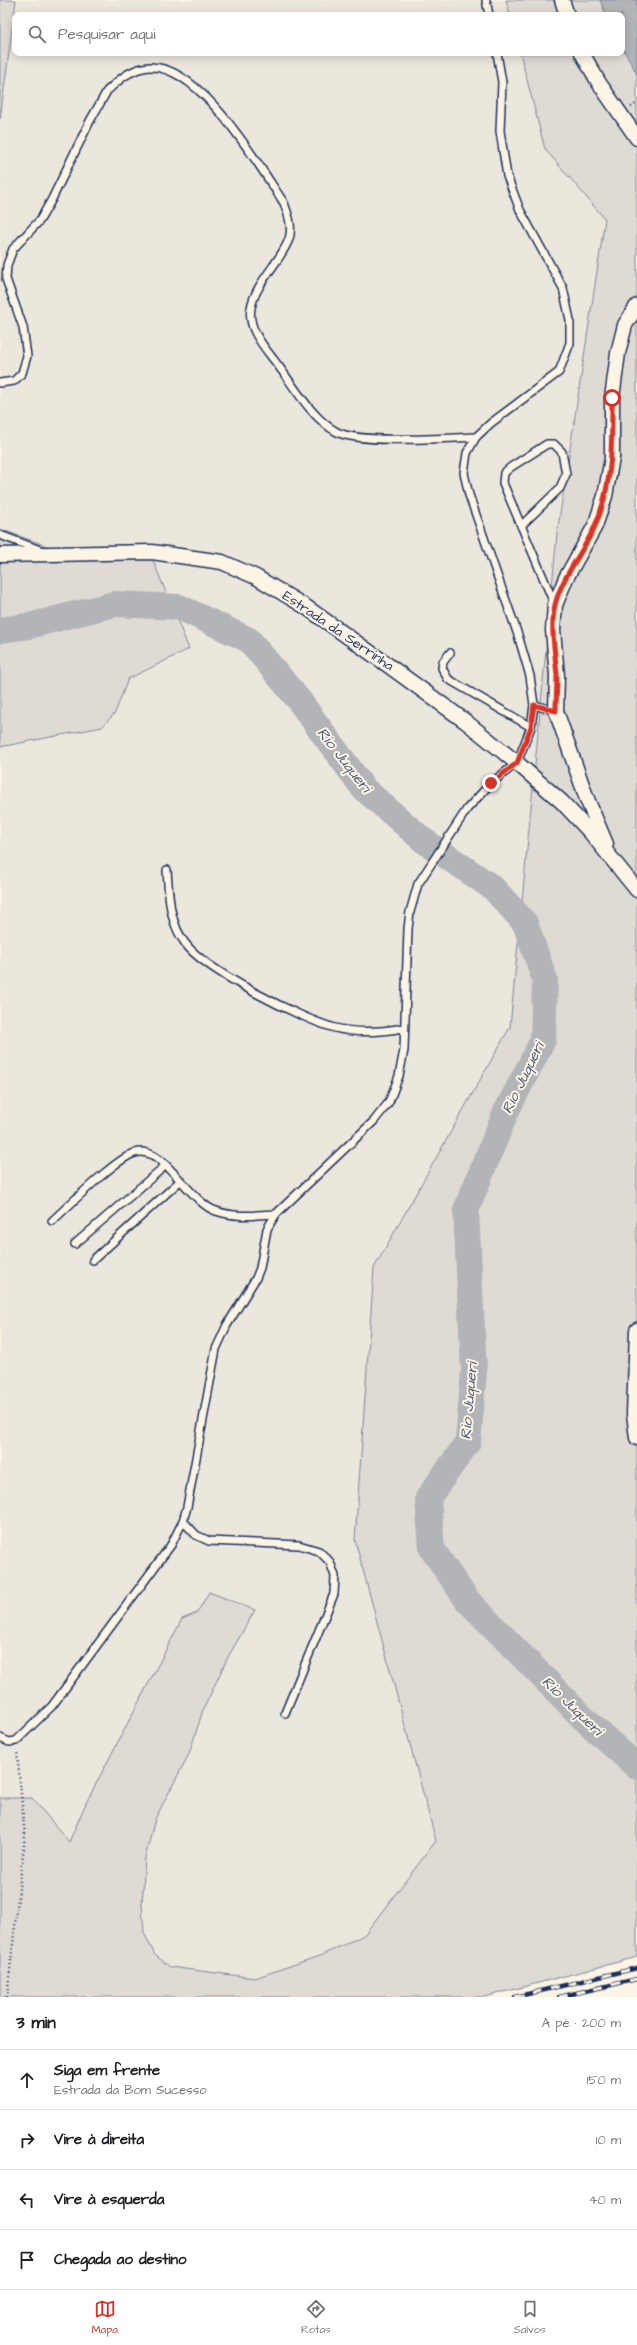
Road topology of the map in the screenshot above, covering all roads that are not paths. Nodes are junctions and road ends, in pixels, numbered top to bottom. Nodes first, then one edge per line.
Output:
1 (486, 0) edge
2 (562, 0) edge
3 (488, 12) edge
4 (566, 12) edge
5 (498, 56) edge
6 (584, 56) edge
7 (637, 138) edge
8 (637, 306) edge
9 (0, 383) edge
10 (476, 437) junction
11 (521, 526) junction
12 (0, 535) edge
13 (0, 555) edge
14 (53, 556) junction
15 (555, 605) junction
16 (450, 653) dead end
17 (534, 705) junction
18 (556, 711) junction
19 (531, 727) junction
20 (517, 763) junction
21 (612, 859) junction
22 (166, 870) dead end
23 (637, 890) edge
24 (404, 1028) junction
25 (166, 1165) junction
26 (180, 1182) junction
27 (276, 1214) junction
28 (52, 1220) dead end
29 (75, 1244) dead end
30 (93, 1260) dead end
31 (637, 1330) edge
32 (637, 1438) edge
33 (183, 1521) junction
34 (285, 1713) dead end
35 (0, 1738) edge

1 - 3 lane
2 - 4 street
5 - 10 lane
6 - 7 street
8 - 15 street
9 - 10 lane
10 - 17 lane
11 - 11 lane
11 - 15 lane
12 - 14 lane
13 - 14 street, Estrada da Serrinha
14 - 20 street, Estrada da Serrinha
15 - 18 street
16 - 19 lane
17 - 18 lane
17 - 19 lane
18 - 21 street
19 - 20 lane
20 - 21 street, Estrada da Serrinha
20 - 24 lane
21 - 23 street
22 - 24 lane
24 - 27 lane
25 - 26 lane
25 - 28 lane
25 - 29 lane
26 - 27 lane
26 - 30 lane
27 - 33 lane
31 - 32 street
33 - 34 lane
33 - 35 lane

